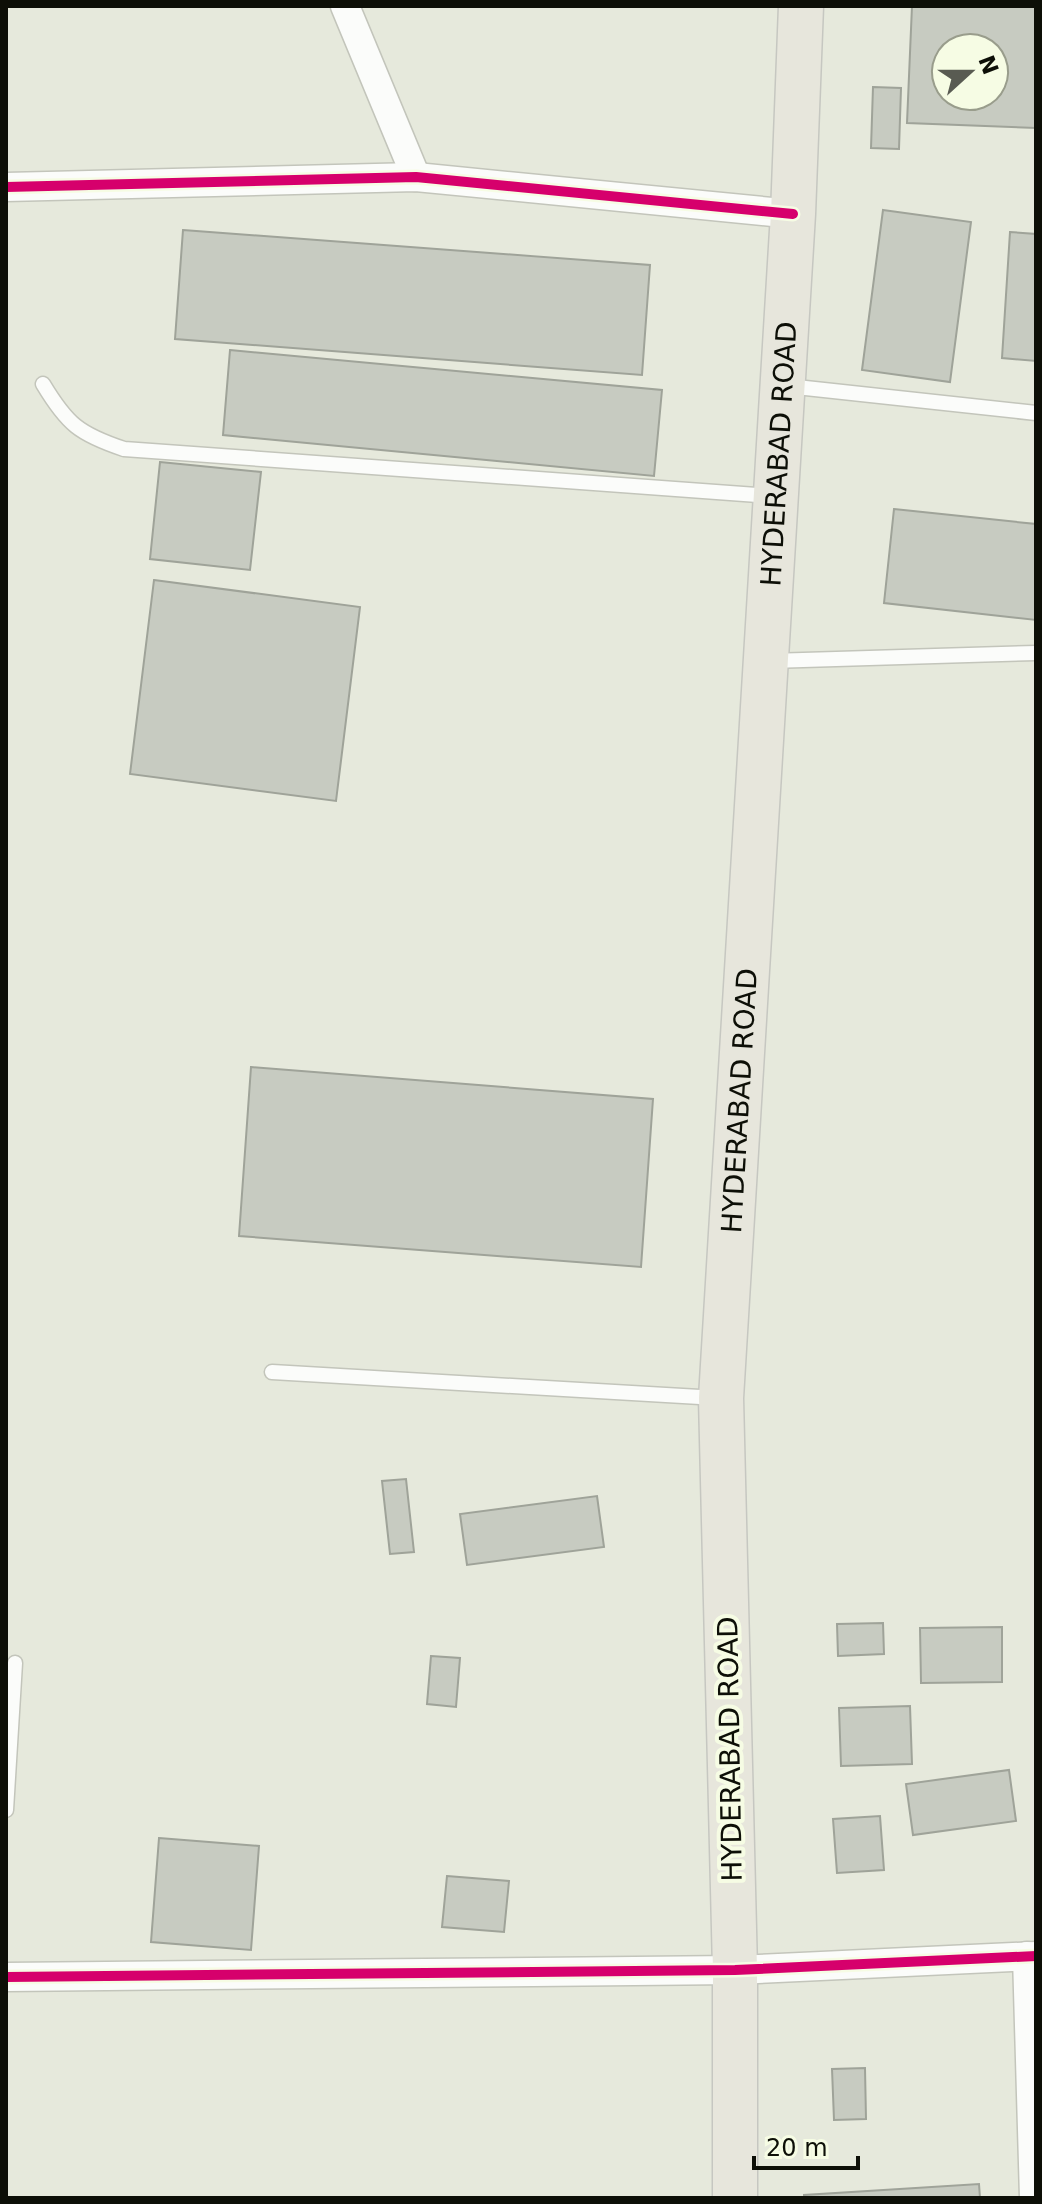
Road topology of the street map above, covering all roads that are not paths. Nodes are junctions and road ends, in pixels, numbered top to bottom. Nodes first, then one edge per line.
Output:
1 (345, 6) edge
2 (801, 6) edge
3 (416, 177) junction
4 (6, 187) edge
5 (793, 214) junction
6 (43, 384) dead end
7 (783, 385) junction
8 (1036, 413) edge
9 (776, 496) junction
10 (1036, 653) edge
11 (766, 661) junction
12 (272, 1372) dead end
13 (721, 1398) junction
14 (15, 1663) dead end
15 (6, 1810) edge
16 (1031, 1956) edge
17 (735, 1970) junction
18 (6, 1977) edge
19 (735, 2198) edge
20 (1034, 2198) edge

1 - 3 street
2 - 5 main road, HYDERABAD ROAD
3 - 4 street
3 - 5 street
5 - 7 main road, HYDERABAD ROAD
6 - 9 lane
7 - 8 lane
7 - 9 main road, HYDERABAD ROAD
9 - 11 main road, HYDERABAD ROAD
10 - 11 lane
11 - 13 main road, HYDERABAD ROAD
12 - 13 lane
13 - 17 main road, HYDERABAD ROAD
14 - 15 lane
16 - 17 street
16 - 20 street
17 - 18 street
17 - 19 main road, HYDERABAD ROAD

